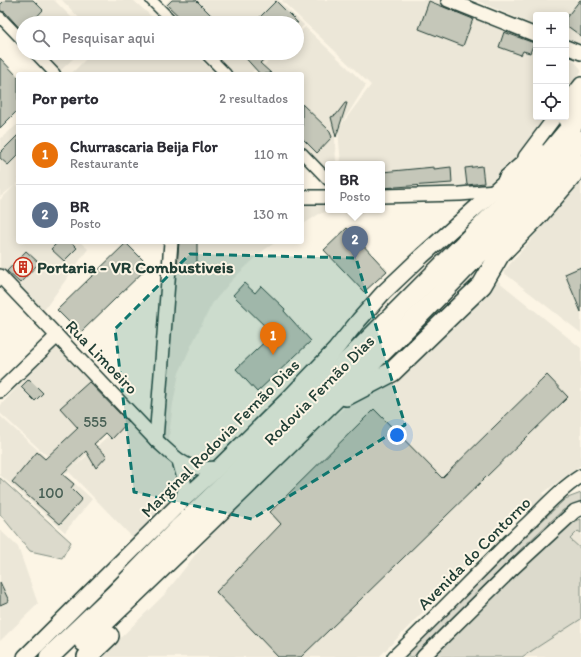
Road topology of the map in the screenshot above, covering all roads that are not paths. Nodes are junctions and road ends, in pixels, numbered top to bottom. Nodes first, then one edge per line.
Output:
1 (151, 0) edge
2 (448, 0) edge
3 (167, 16) edge
4 (0, 17) edge
5 (16, 34) edge
6 (533, 34) edge
7 (568, 48) edge
8 (581, 53) edge
9 (42, 60) edge
10 (212, 60) edge
11 (53, 72) edge
12 (224, 72) edge
13 (581, 84) edge
14 (581, 98) edge
15 (569, 99) edge
16 (569, 112) edge
17 (581, 115) edge
18 (553, 120) edge
19 (563, 120) edge
20 (581, 140) edge
21 (304, 155) edge
22 (581, 164) edge
23 (325, 177) edge
24 (501, 185) junction
25 (385, 196) edge
26 (304, 197) edge
27 (325, 197) edge
28 (171, 244) edge
29 (0, 276) edge
30 (57, 336) junction
31 (0, 391) edge
32 (297, 436) junction
33 (156, 440) junction
34 (179, 461) junction
35 (218, 468) junction
36 (581, 476) edge
37 (182, 502) junction
38 (227, 504) junction
39 (581, 509) edge
40 (25, 657) edge
41 (49, 657) edge
42 (68, 657) edge
43 (87, 657) edge
44 (394, 657) edge
45 (423, 657) edge

1 - 3 street
2 - 6 street
4 - 5 street
7 - 8 street
9 - 11 street
10 - 12 street
13 - 15 street
14 - 16 highway
17 - 41 highway, Rodovia Fernão Dias
18 - 24 street
19 - 24 highway
20 - 32 highway, Rodovia Fernão Dias
21 - 23 street
22 - 32 highway
24 - 25 street
24 - 35 main road, Marginal Rodovia Fernão Dias
26 - 27 street
28 - 33 street
29 - 30 street, Rua Limoeiro
30 - 31 street
30 - 33 street, Rua Limoeiro
32 - 38 highway, Rodovia Fernão Dias
33 - 34 street, Rua Limoeiro
34 - 35 street, Rua Limoeiro
34 - 37 street
35 - 37 main road, Marginal Rodovia Fernão Dias
36 - 44 street, Avenida do Contorno
37 - 40 main road, Marginal Rodovia Fernão Dias
38 - 42 highway, Rodovia Fernão Dias
38 - 43 highway
39 - 45 street

